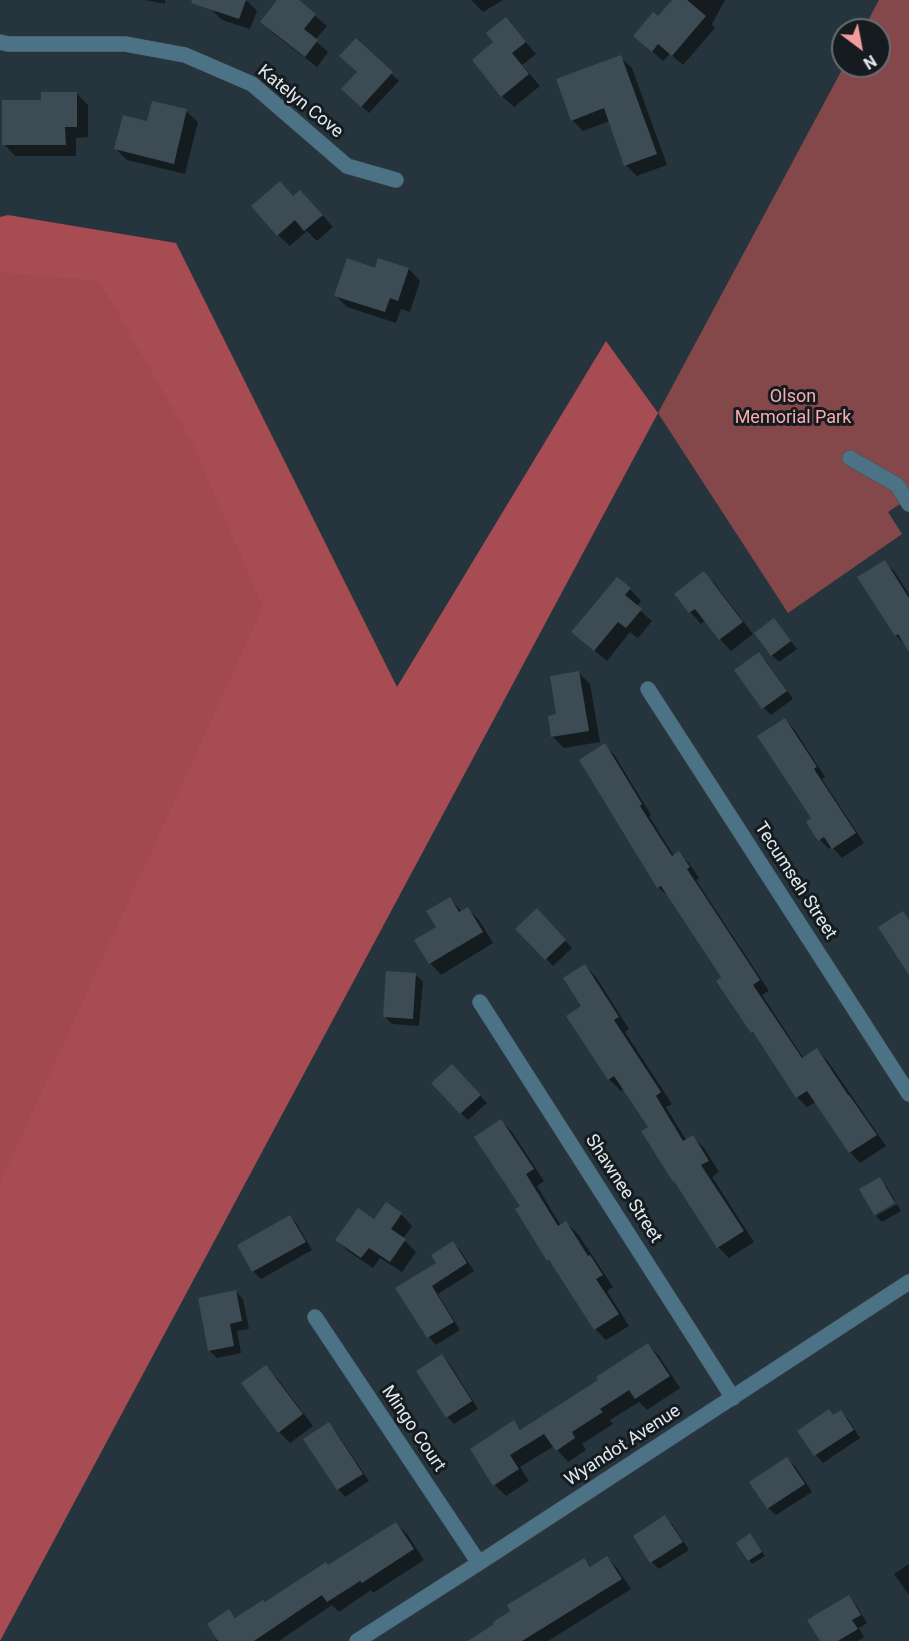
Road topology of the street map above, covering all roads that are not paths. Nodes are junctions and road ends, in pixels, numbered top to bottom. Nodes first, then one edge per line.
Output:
1 (0, 42) edge
2 (396, 180) dead end
3 (850, 458) dead end
4 (909, 504) edge
5 (648, 689) dead end
6 (480, 1002) dead end
7 (909, 1094) edge
8 (909, 1282) edge
9 (315, 1317) dead end
10 (733, 1398) junction
11 (479, 1563) junction
12 (357, 1641) edge

1 - 2 street, Katelyn Cove
3 - 4 street
5 - 7 street, Tecumseh Street
6 - 10 street, Shawnee Street
8 - 10 street, Wyandot Avenue
9 - 11 street, Mingo Court
10 - 11 street, Wyandot Avenue
11 - 12 street, Wyandot Avenue

